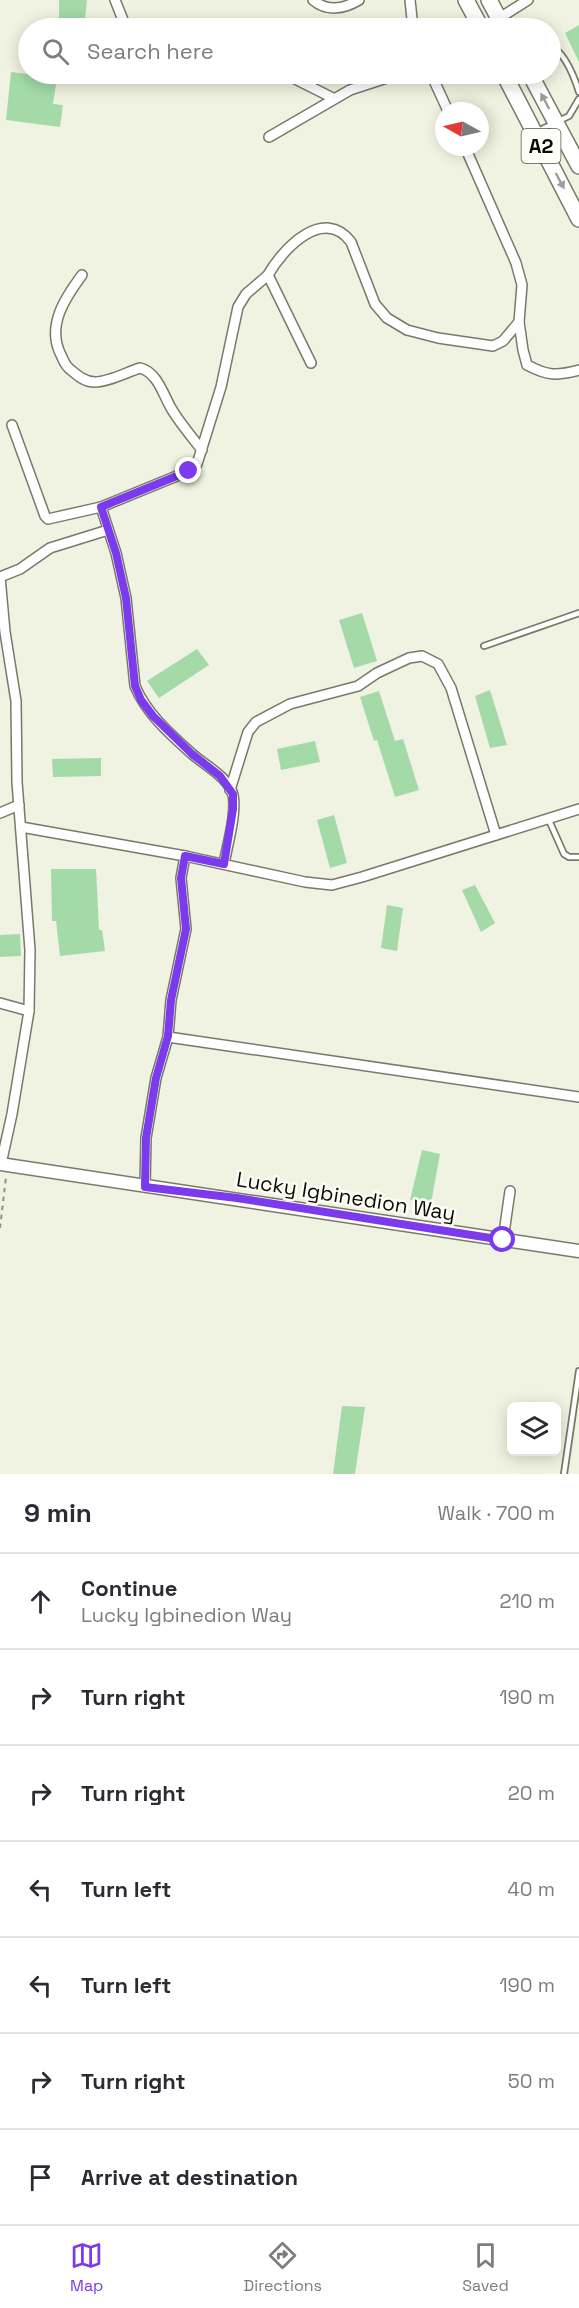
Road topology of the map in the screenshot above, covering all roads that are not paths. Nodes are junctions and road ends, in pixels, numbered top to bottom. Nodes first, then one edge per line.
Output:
1 (115, 0) edge
2 (313, 0) edge
3 (359, 0) edge
4 (410, 0) edge
5 (466, 0) edge
6 (489, 0) edge
7 (528, 0) edge
8 (122, 18) edge
9 (412, 18) edge
10 (476, 18) edge
11 (498, 18) edge
12 (508, 18) edge
13 (561, 54) edge
14 (305, 84) edge
15 (368, 84) edge
16 (436, 84) edge
17 (509, 84) edge
18 (536, 84) edge
19 (579, 92) edge
20 (333, 98) junction
21 (579, 99) edge
22 (444, 102) edge
23 (557, 123) junction
24 (534, 133) junction
25 (268, 137) dead end
26 (469, 156) edge
27 (577, 156) edge
28 (579, 219) edge
29 (82, 275) dead end
30 (268, 275) junction
31 (519, 322) junction
32 (311, 363) dead end
33 (579, 370) edge
34 (12, 425) dead end
35 (202, 450) junction
36 (101, 507) junction
37 (108, 530) junction
38 (0, 577) edge
39 (579, 613) edge
40 (484, 646) dead end
41 (230, 790) junction
42 (19, 805) junction
43 (579, 808) edge
44 (0, 813) edge
45 (548, 818) junction
46 (21, 827) junction
47 (496, 835) junction
48 (185, 856) junction
49 (579, 857) edge
50 (224, 864) junction
51 (0, 1003) edge
52 (29, 1011) junction
53 (168, 1036) junction
54 (579, 1097) edge
55 (3, 1165) edge
56 (145, 1187) junction
57 (510, 1191) dead end
58 (503, 1240) junction
59 (579, 1251) edge
60 (579, 1371) edge
61 (564, 1474) edge

1 - 8 street
2 - 3 street
4 - 9 street
5 - 10 highway
6 - 11 highway
7 - 12 street
13 - 19 lane
14 - 20 street
15 - 20 street
16 - 22 street
17 - 24 highway, A2
23 -> 18 highway, A2
20 - 25 street
21 - 23 lane
23 - 24 lane
23 - 27 highway, A2
24 -> 28 highway, A2
26 - 31 street
29 - 35 street
30 - 31 street
30 - 32 street
30 - 35 street
31 - 33 street
34 - 36 street
35 - 36 street
36 - 37 street
37 - 38 street
37 - 41 street
38 - 42 street
39 - 40 lane
41 - 47 street
41 - 50 street
42 - 44 street
42 - 46 street
43 - 45 street
45 - 47 street
45 - 49 lane
46 - 48 street
46 - 52 street
47 - 50 street
48 - 50 street
48 - 53 street
51 - 52 street
52 - 55 street
53 - 54 street
53 - 56 street
55 - 56 street, Lucky Igbinedion Way
56 - 58 street, Lucky Igbinedion Way
57 - 58 street
58 - 59 street, Lucky Igbinedion Way
60 - 61 lane

